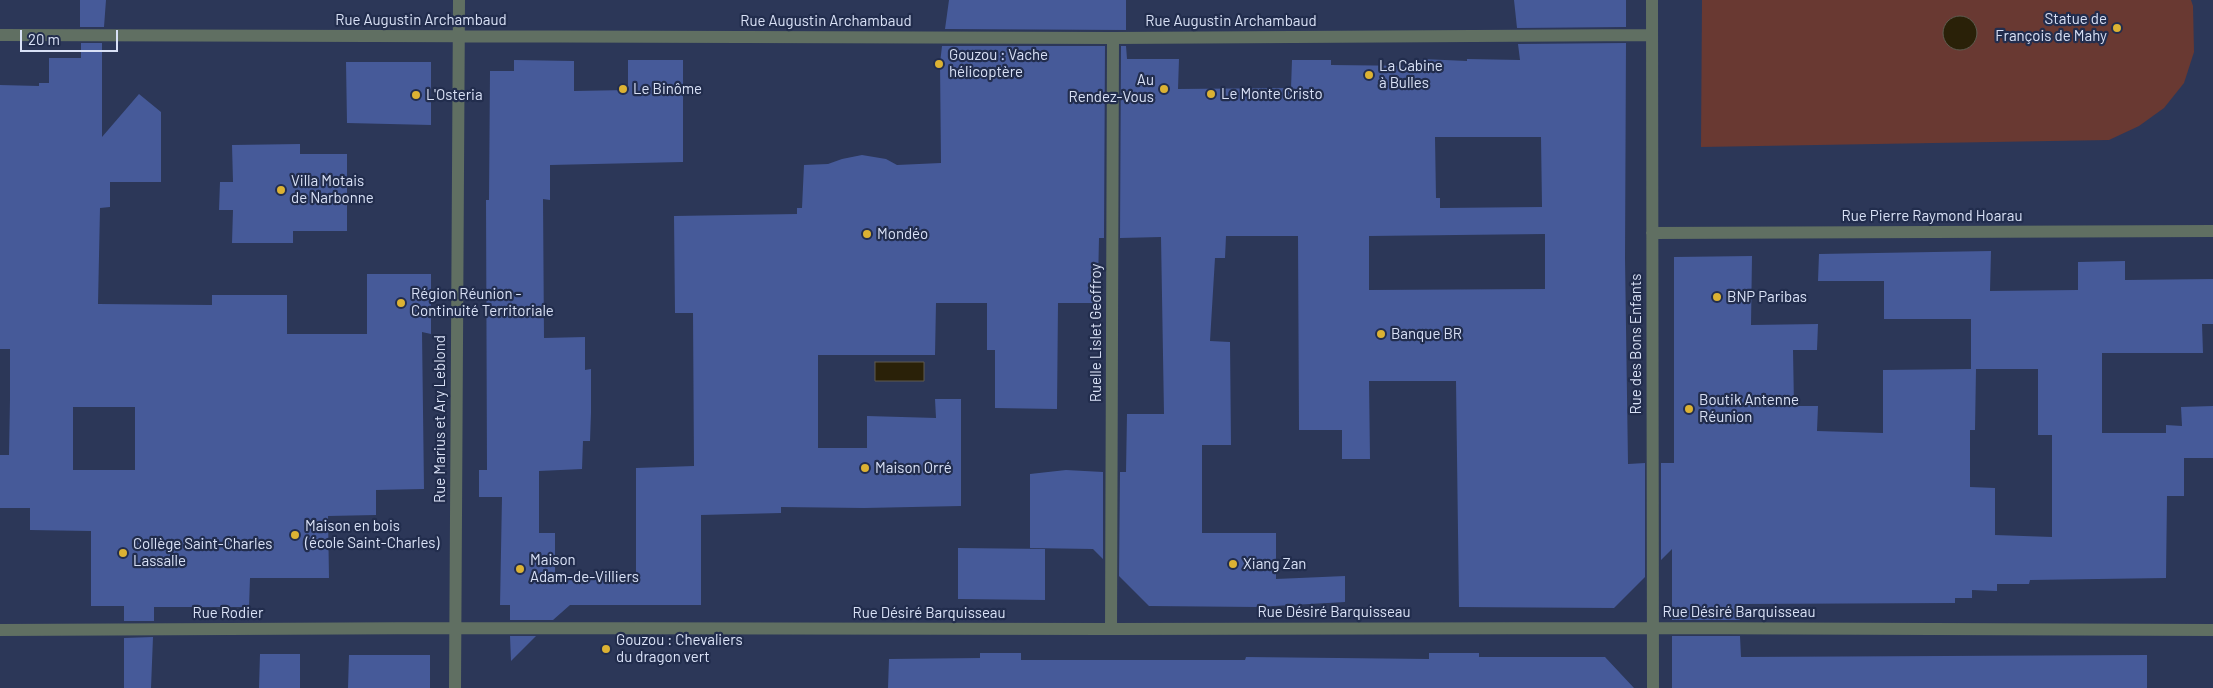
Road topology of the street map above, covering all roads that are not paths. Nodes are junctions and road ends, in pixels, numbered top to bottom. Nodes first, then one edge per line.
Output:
1 (459, 0) edge
2 (1652, 0) edge
3 (0, 35) edge
4 (1652, 35) junction
5 (458, 37) junction
6 (1113, 38) junction
7 (2213, 231) edge
8 (1652, 233) junction
9 (455, 628) junction
10 (1653, 628) junction
11 (1111, 629) junction
12 (0, 630) edge
13 (2213, 630) edge
14 (455, 688) edge
15 (1653, 688) edge

1 - 5 street, Rue Marius et Ary Leblond
2 - 4 street, Rue des Bons Enfants
3 - 5 street, Rue Augustin Archambaud
4 - 6 street, Rue Augustin Archambaud
4 - 8 street, Rue des Bons Enfants
5 - 6 street, Rue Augustin Archambaud
5 - 9 street, Rue Marius et Ary Leblond
6 - 11 street, Ruelle Lislet Geoffroy
7 - 8 street, Rue Pierre Raymond Hoarau
8 - 10 street, Rue des Bons Enfants
9 - 11 street, Rue Désiré Barquisseau
9 - 12 street, Rue Rodier
9 - 14 street, Rue Marius et Ary Leblond
10 - 11 street, Rue Désiré Barquisseau
10 - 13 street, Rue Désiré Barquisseau
10 - 15 street, Rue des Bons Enfants

